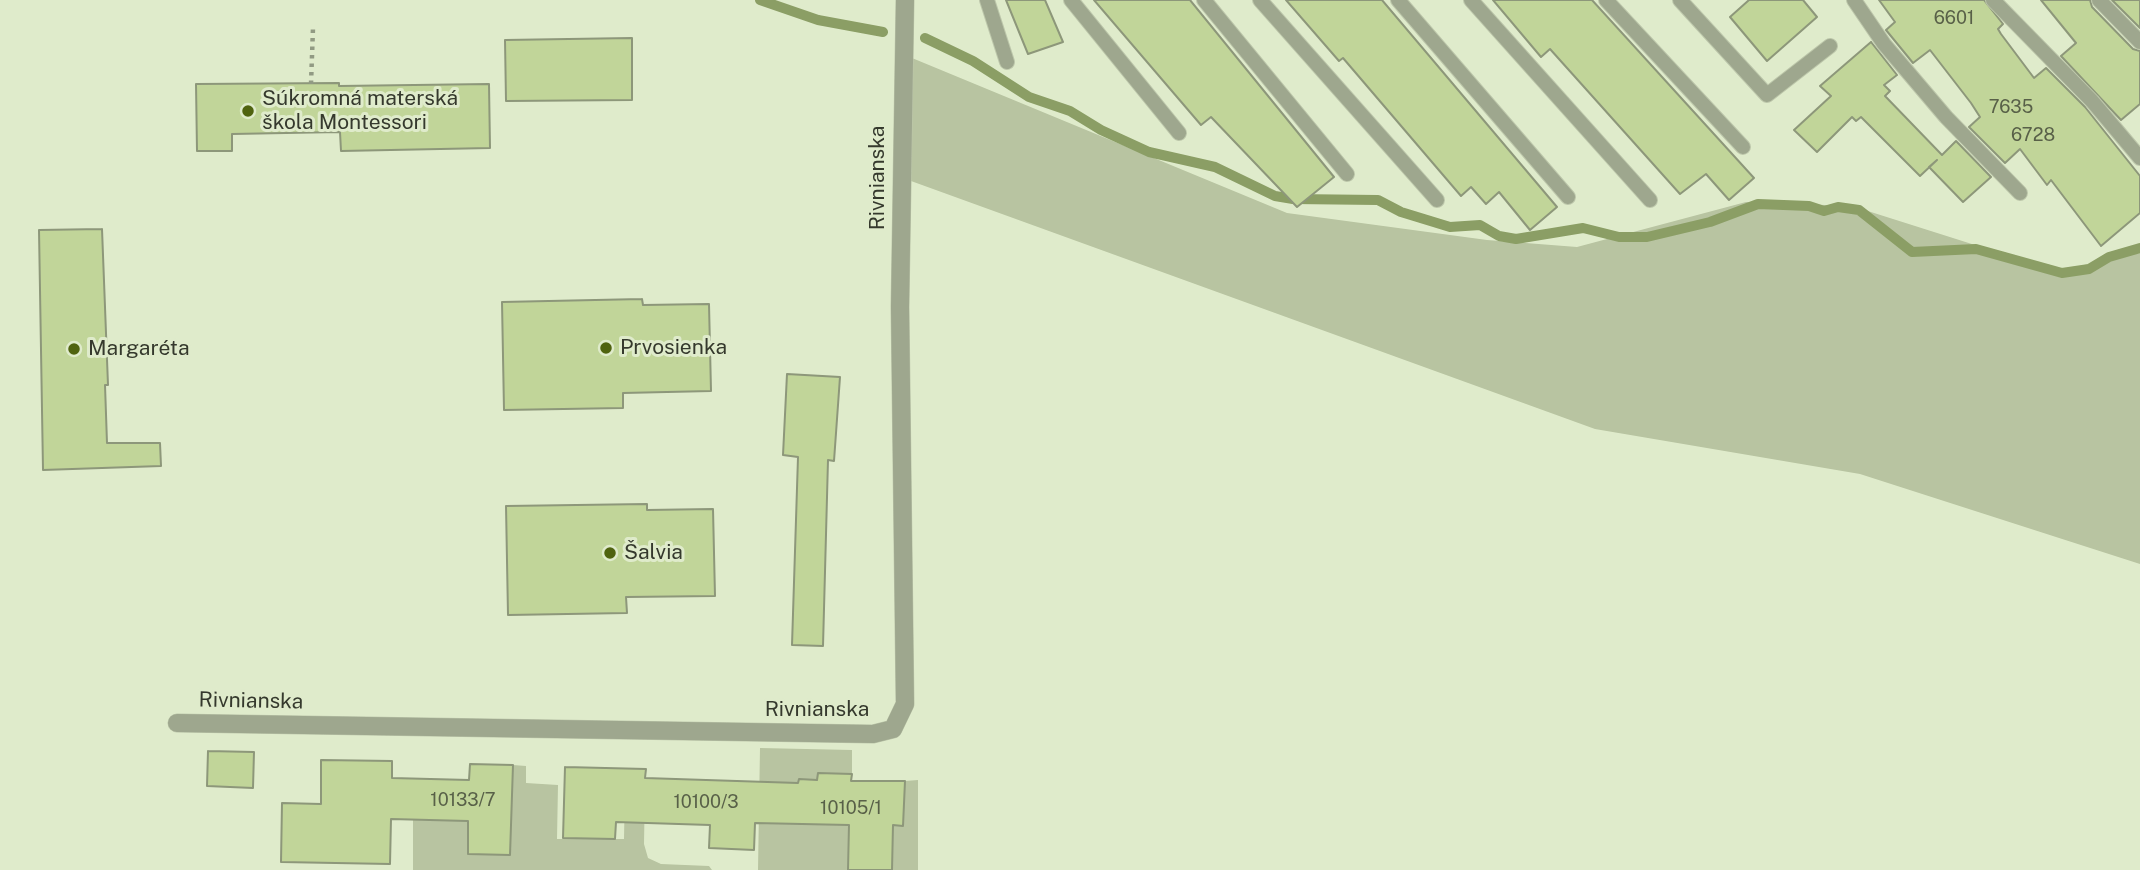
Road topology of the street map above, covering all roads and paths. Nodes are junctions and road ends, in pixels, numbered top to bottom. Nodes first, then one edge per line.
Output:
1 (905, 0) edge
2 (986, 0) edge
3 (1071, 0) edge
4 (1204, 0) edge
5 (1260, 0) edge
6 (1398, 0) edge
7 (1471, 0) edge
8 (1606, 0) edge
9 (1680, 0) edge
10 (1854, 0) edge
11 (1993, 0) edge
12 (2099, 0) edge
13 (313, 28) dead end
14 (2140, 42) edge
15 (1830, 46) dead end
16 (1007, 62) dead end
17 (311, 84) dead end
18 (1179, 133) dead end
19 (1743, 147) dead end
20 (2140, 158) edge
21 (1347, 174) dead end
22 (2020, 193) dead end
23 (1568, 197) dead end
24 (1437, 200) dead end
25 (1650, 200) dead end
26 (177, 723) dead end

1 - 26 street, Rivnianska
2 - 16 lane
3 - 18 lane
4 - 21 lane
5 - 24 lane
6 - 23 lane
7 - 25 lane
8 - 19 lane
9 - 15 lane
10 - 22 lane
11 - 20 lane
12 - 14 lane
13 - 17 path

